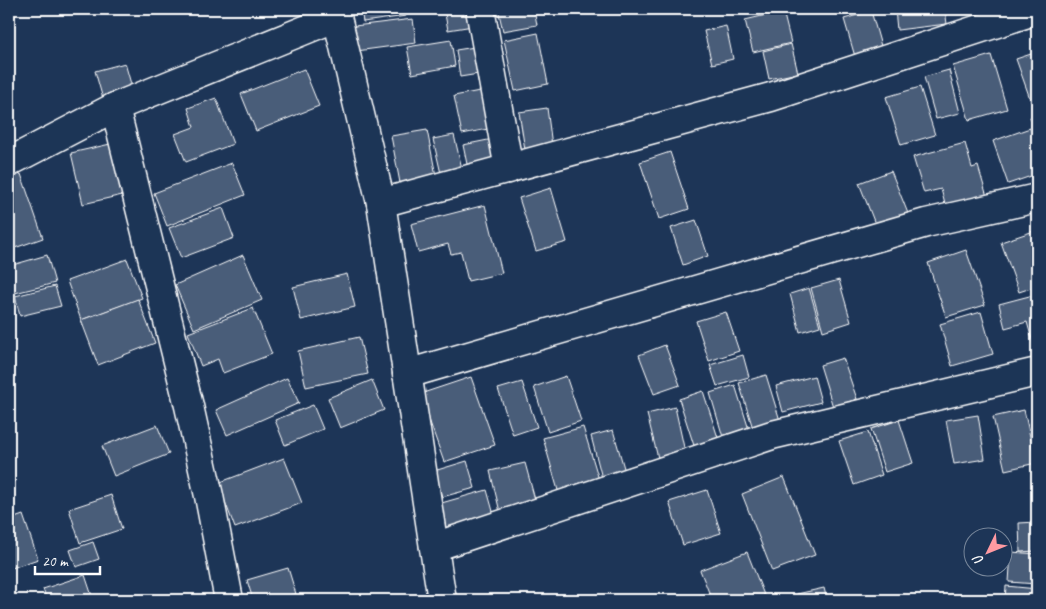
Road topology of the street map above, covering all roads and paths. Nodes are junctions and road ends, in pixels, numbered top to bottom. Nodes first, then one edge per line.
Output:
1 (480, 9) edge
2 (1037, 10) edge
3 (337, 13) edge
4 (115, 107) junction
5 (9, 162) edge
6 (509, 169) junction
7 (1037, 198) edge
8 (381, 203) junction
9 (1037, 372) edge
10 (407, 374) junction
11 (434, 547) junction
12 (229, 600) edge
13 (442, 600) edge

1 - 6 street
2 - 6 street
3 - 4 street
3 - 8 street
4 - 5 street
4 - 12 street
6 - 8 street
7 - 10 street
8 - 10 street
9 - 11 street
10 - 11 street
11 - 13 street

